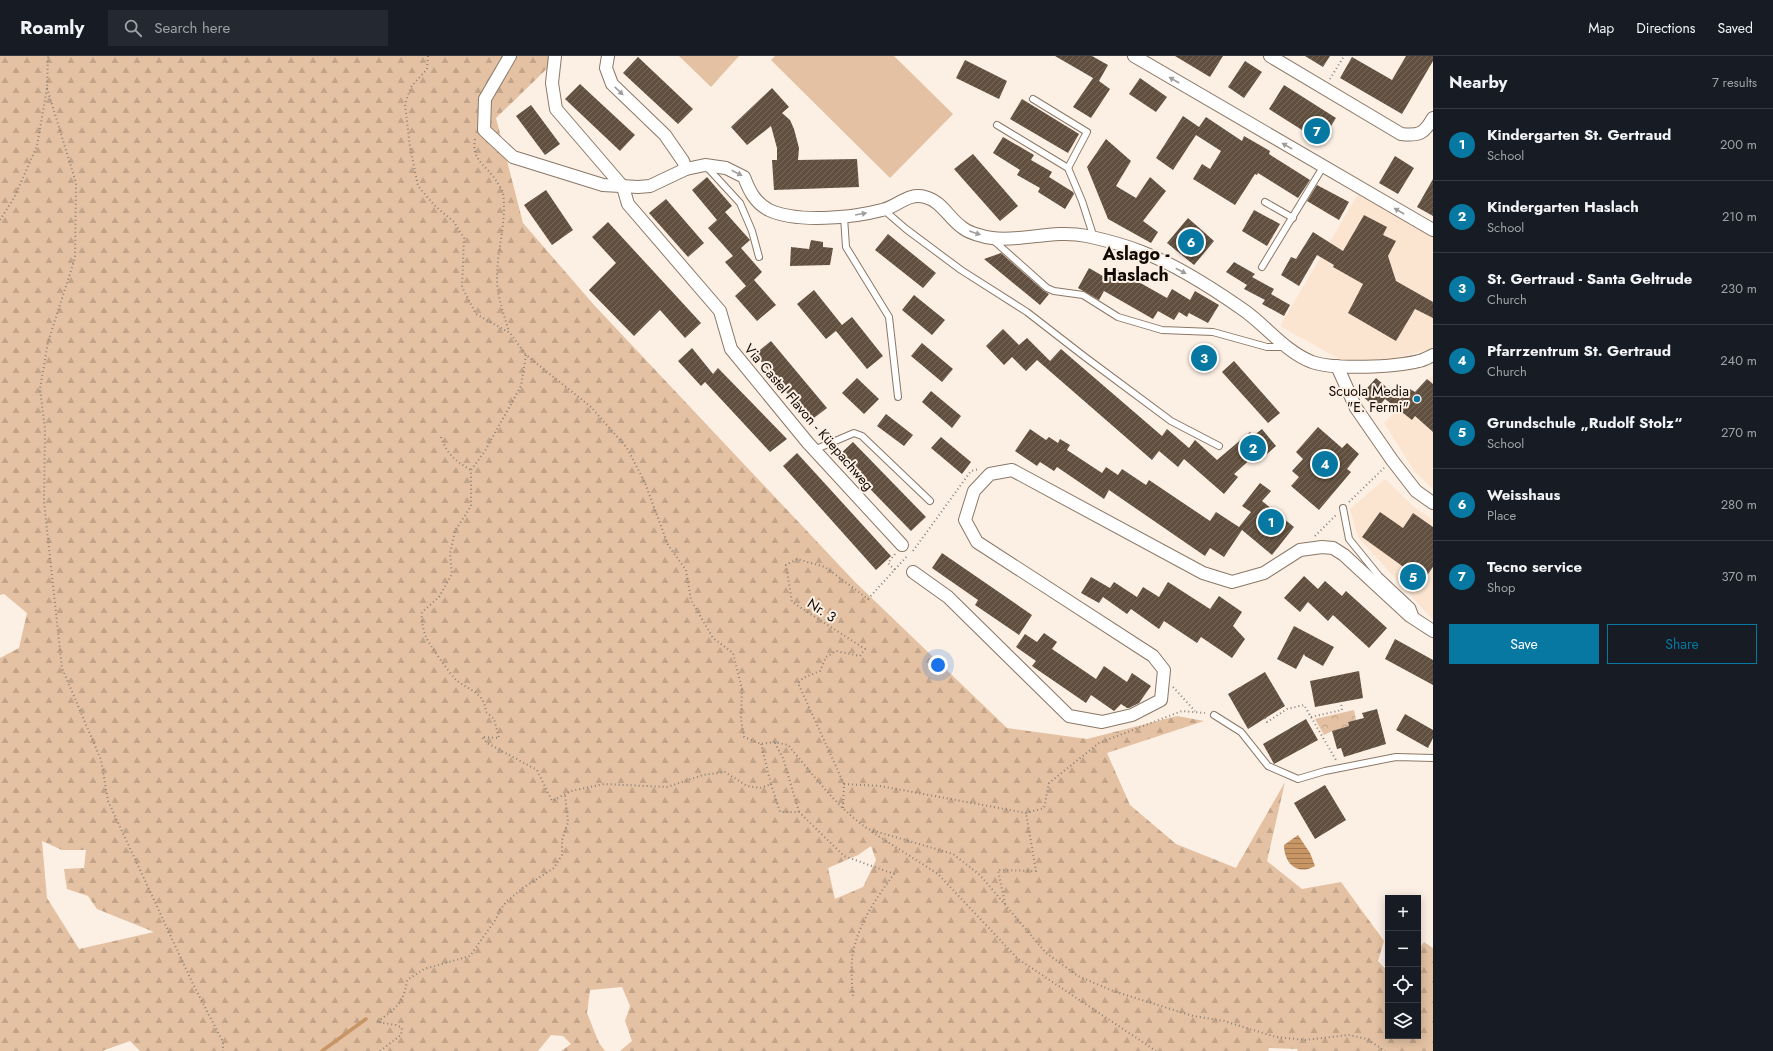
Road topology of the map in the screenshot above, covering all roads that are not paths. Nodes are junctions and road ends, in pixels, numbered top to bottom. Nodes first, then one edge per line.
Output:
1 (510, 56) edge
2 (555, 56) edge
3 (608, 56) edge
4 (1134, 56) edge
5 (1270, 56) edge
6 (1033, 99) dead end
7 (1433, 118) edge
8 (997, 125) dead end
9 (704, 165) junction
10 (1323, 167) junction
11 (1068, 168) junction
12 (686, 169) junction
13 (623, 187) junction
14 (1265, 202) dead end
15 (884, 210) junction
16 (844, 217) junction
17 (1293, 218) junction
18 (1433, 230) edge
19 (991, 238) junction
20 (1094, 238) junction
21 (759, 258) dead end
22 (1262, 267) dead end
23 (1288, 347) junction
24 (1433, 355) edge
25 (1337, 366) junction
26 (898, 397) dead end
27 (1219, 446) dead end
28 (814, 450) junction
29 (930, 501) dead end
30 (1433, 503) edge
31 (1344, 508) dead end
32 (902, 545) road end
33 (913, 572) dead end
34 (1414, 618) junction
35 (1433, 631) edge
36 (1214, 715) road end
37 (1433, 758) edge

1 - 13 street
2 - 13 street
3 -> 12 street
10 -> 4 street
5 - 7 street
6 - 11 lane
8 - 11 lane
9 - 12 street
9 -> 16 street
9 - 21 lane
10 - 17 lane
18 -> 10 street
11 - 20 lane
12 - 13 street
13 - 28 street, Via Castel Flavon - Küepachweg
14 - 17 lane
16 -> 15 street
15 -> 19 street
15 - 27 lane
16 - 26 lane
17 - 22 lane
19 - 20 street
19 - 23 lane
20 -> 23 street
23 - 25 street
24 - 25 street
25 - 30 street
28 - 29 lane
28 - 32 street, Via Castel Flavon - Küepachweg
31 - 34 lane
33 - 34 street
34 - 35 street
36 - 37 lane

